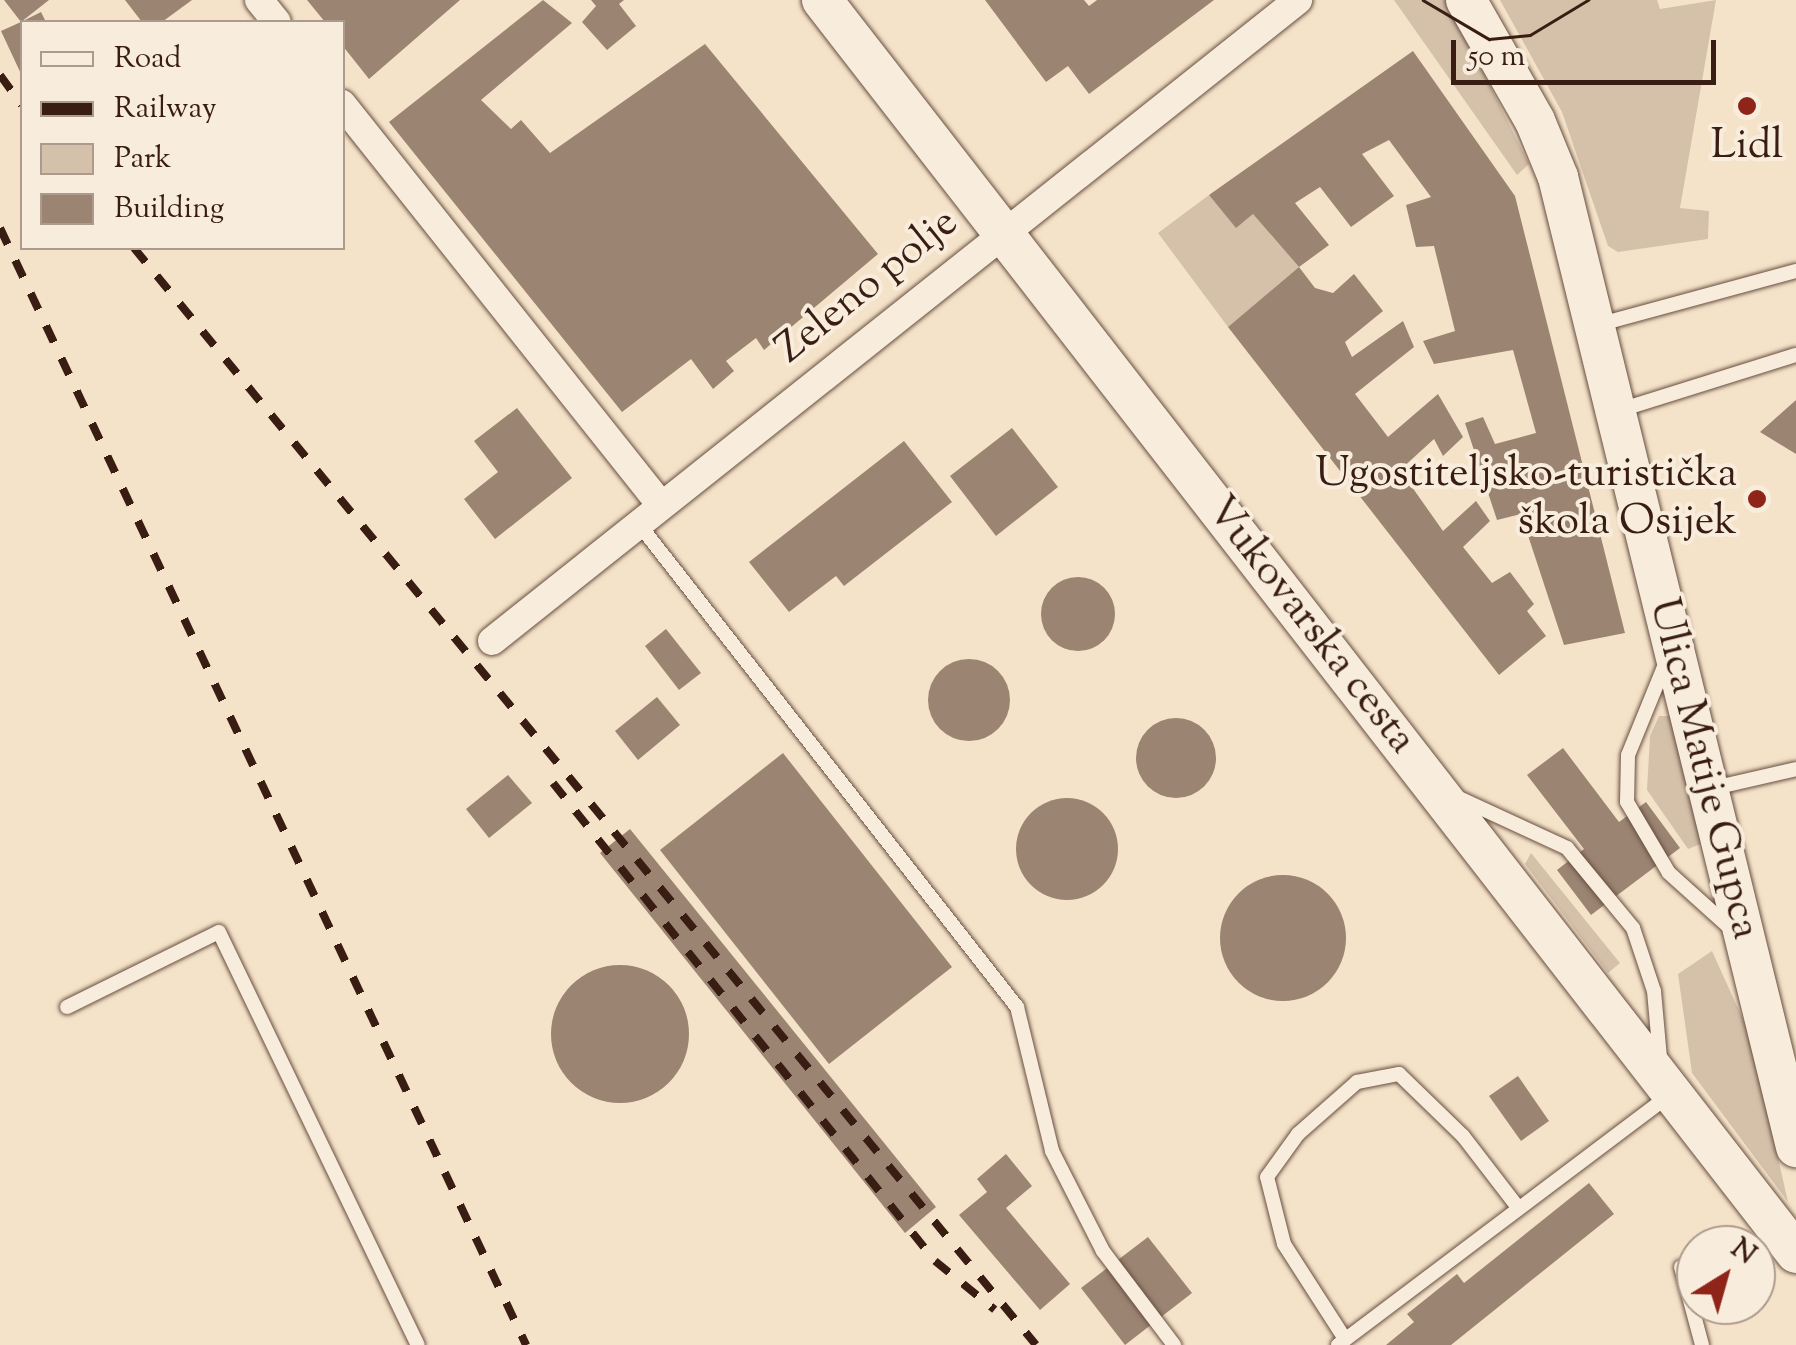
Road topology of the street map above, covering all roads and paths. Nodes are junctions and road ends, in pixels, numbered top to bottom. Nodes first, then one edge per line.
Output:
1 (259, 0) edge
2 (822, 0) edge
3 (1298, 0) edge
4 (1466, 0) edge
5 (275, 20) edge
6 (345, 108) edge
7 (1002, 230) junction
8 (1796, 262) edge
9 (1796, 271) edge
10 (1779, 274) junction
11 (1596, 326) junction
12 (1796, 355) edge
13 (1617, 411) junction
14 (662, 504) junction
15 (638, 524) junction
16 (1672, 637) junction
17 (492, 642) dead end
18 (1796, 768) edge
19 (1434, 785) junction
20 (1709, 789) junction
21 (1748, 956) junction
22 (67, 1007) dead end
23 (1667, 1086) junction
24 (1796, 1147) edge
25 (1517, 1206) junction
26 (1796, 1253) edge
27 (1342, 1342) edge
28 (418, 1345) edge
29 (1174, 1345) edge

1 - 5 street
2 - 7 main road, Vukovarska cesta
3 - 7 street, Zeleno polje
4 - 11 main road, Ulica Matije Gupca
6 - 14 street
7 - 14 street, Zeleno polje
7 - 19 main road, Vukovarska cesta
8 - 10 lane
9 - 10 lane
10 - 11 lane
11 - 13 main road, Ulica Matije Gupca
12 - 13 lane
13 - 16 main road, Ulica Matije Gupca
14 - 15 street, Zeleno polje
15 - 17 street, Zeleno polje
15 - 29 lane
16 - 20 main road, Ulica Matije Gupca
16 - 21 lane
18 - 20 lane
19 - 23 main road, Vukovarska cesta
19 - 23 lane
20 - 21 main road, Ulica Matije Gupca
21 - 24 main road, Ulica Matije Gupca
22 - 28 lane
23 - 25 lane
23 - 26 main road, Vukovarska cesta
25 - 27 lane
25 - 27 lane

